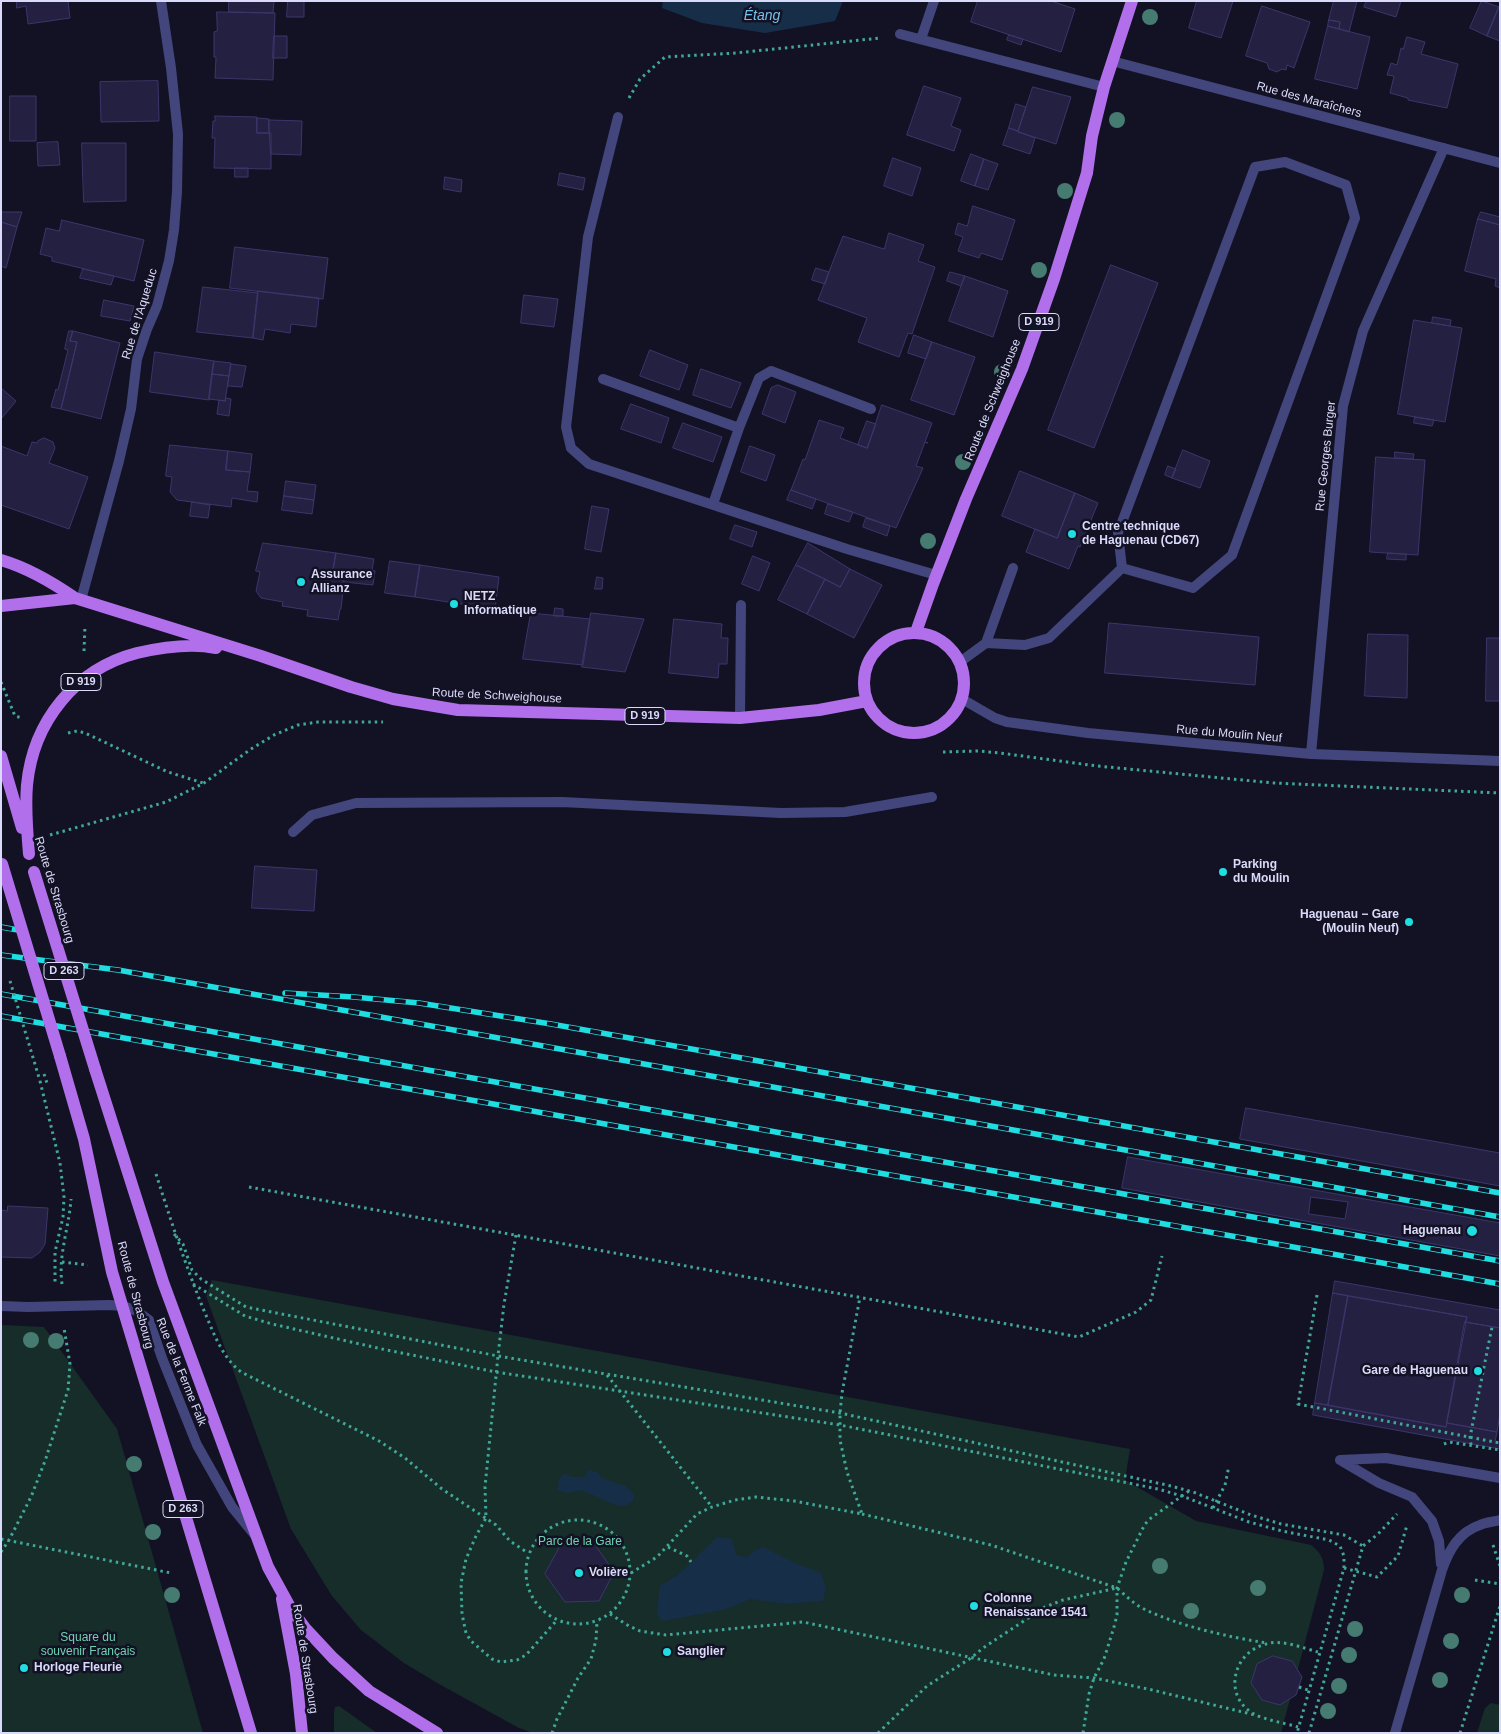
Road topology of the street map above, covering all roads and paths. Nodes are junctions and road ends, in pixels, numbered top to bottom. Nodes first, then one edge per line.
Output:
1 (161, 1) edge
2 (934, 1) edge
3 (1132, 1) edge
4 (900, 34) joint
5 (921, 39) junction
6 (1112, 61) junction
7 (1104, 87) junction
8 (618, 117) joint
9 (1444, 148) junction
10 (1500, 163) edge
11 (603, 379) dead end
12 (871, 409) dead end
13 (739, 428) junction
14 (712, 504) junction
15 (1, 560) edge
16 (1013, 568) dead end
17 (1122, 568) junction
18 (936, 575) junction
19 (78, 599) junction
20 (741, 605) dead end
21 (1, 606) edge
22 (916, 632) junction
23 (986, 643) junction
24 (261, 656) junction
25 (79, 657) dead end
26 (960, 662) junction
27 (1, 682) edge
28 (962, 699) junction
29 (867, 701) junction
30 (26, 714) dead end
31 (740, 718) junction
32 (391, 722) dead end
33 (67, 733) dead end
34 (943, 752) dead end
35 (1311, 754) junction
36 (2, 760) edge
37 (1500, 761) edge
38 (204, 783) junction
39 (1500, 793) edge
40 (932, 797) dead end
41 (293, 832) dead end
42 (50, 836) dead end
43 (29, 854) junction
44 (1, 863) edge
45 (10, 979) dead end
46 (47, 1083) dead end
47 (49, 1092) dead end
48 (249, 1187) dead end
49 (71, 1196) dead end
50 (516, 1235) junction
51 (180, 1245) dead end
52 (187, 1253) dead end
53 (1162, 1256) dead end
54 (61, 1280) dead end
55 (193, 1284) junction
56 (55, 1286) dead end
57 (1317, 1295) dead end
58 (860, 1297) junction
59 (1, 1306) edge
60 (123, 1306) junction
61 (1492, 1327) dead end
62 (64, 1331) dead end
63 (498, 1356) junction
64 (496, 1372) junction
65 (607, 1375) junction
66 (619, 1390) junction
67 (840, 1413) junction
68 (840, 1425) junction
69 (1470, 1437) junction
70 (1500, 1443) edge
71 (1500, 1450) edge
72 (1229, 1466) dead end
73 (1500, 1478) edge
74 (1189, 1491) junction
75 (1182, 1496) junction
76 (1216, 1502) junction
77 (712, 1507) junction
78 (1214, 1508) junction
79 (862, 1514) junction
80 (486, 1518) junction
81 (1500, 1520) edge
82 (1408, 1525) dead end
83 (254, 1535) junction
84 (1, 1540) edge
85 (9, 1540) junction
86 (1493, 1546) dead end
87 (668, 1547) junction
88 (1, 1552) edge
89 (528, 1553) junction
90 (691, 1562) dead end
91 (1500, 1566) edge
92 (1344, 1568) junction
93 (1442, 1570) junction
94 (1357, 1572) junction
95 (171, 1573) dead end
96 (631, 1573) junction
97 (1475, 1580) dead end
98 (1500, 1584) edge
99 (1117, 1588) junction
100 (280, 1590) junction
101 (1500, 1606) edge
102 (610, 1614) junction
103 (557, 1620) junction
104 (597, 1621) junction
105 (1267, 1643) junction
106 (1318, 1652) junction
107 (971, 1658) junction
108 (1094, 1678) junction
109 (1299, 1687) dead end
110 (1308, 1690) junction
111 (1255, 1715) junction
112 (1298, 1726) junction
113 (251, 1733) edge
114 (302, 1733) edge
115 (436, 1733) edge
116 (552, 1733) edge
117 (878, 1733) edge
118 (1083, 1733) edge
119 (1297, 1733) edge
120 (1309, 1733) edge
121 (1395, 1733) edge
122 (1460, 1733) edge

1 - 19 street, Rue de l'Aqueduc
2 - 5 street
3 - 6 main road, Route de Schweighouse / D 919
4 - 5 street
4 - 8 path
5 - 7 street
6 - 7 main road, Route de Schweighouse / D 919
6 - 9 street, Rue des Maraîchers
7 - 18 main road, Route de Schweighouse / D 919
8 - 14 street
9 - 10 street, Rue des Maraîchers
9 - 35 street, Rue Georges Burger
11 - 13 street
12 - 13 street
13 - 14 street
14 - 18 street
15 - 19 main road, Route de Schweighouse / D 919
16 - 23 street
17 - 17 street
17 - 23 street
18 - 22 main road, Route de Schweighouse / D 919
19 - 21 main road, D 919
19 - 24 main road, Route de Schweighouse / D 919
19 - 25 path
20 - 31 street
22 - 26 main road
22 - 29 main road
23 - 26 street
24 - 31 main road, Route de Schweighouse / D 919
24 - 43 main road, D 919
26 - 28 main road
27 - 30 path
28 - 29 main road
28 - 35 street, Rue du Moulin Neuf
29 - 31 main road, Route de Schweighouse / D 919
32 - 38 path
33 - 38 path
34 - 39 path
35 - 37 street, Rue du Moulin Neuf
36 - 43 main road, Route de Strasbourg / D 263
38 - 42 path
40 - 41 street
43 - 83 main road, Route de Strasbourg / D 263, bridge
44 - 60 main road, Route de Strasbourg / D 263, bridge
45 - 56 path, bridge
46 - 47 path
48 - 50 path
49 - 54 path
50 - 58 path
50 - 63 path
51 - 55 path
52 - 63 path
53 - 58 path
55 - 64 path
55 - 80 path
57 - 69 path
58 - 67 path
59 - 60 street, Rue de la Ferme Falk
60 - 83 street, Rue de la Ferme Falk
60 - 113 main road, Route de Strasbourg / D 263
61 - 69 path
62 - 85 path
63 - 64 path
63 - 65 path
64 - 66 path
64 - 80 path
65 - 66 path
65 - 67 path
66 - 68 path
66 - 77 path
67 - 68 path
67 - 74 path
68 - 75 path
68 - 79 path
69 - 70 path
69 - 71 path
72 - 76 path
73 - 93 street
74 - 75 path
74 - 76 path
75 - 78 path
75 - 99 path
76 - 78 path
76 - 94 path
77 - 79 path
77 - 87 path
78 - 92 path
79 - 99 path
80 - 89 path
80 - 103 path
81 - 93 street
82 - 94 path
83 - 100 main road, Route de Strasbourg
84 - 85 path
85 - 88 path
85 - 95 path
86 - 91 path
87 - 90 path
87 - 96 path
89 - 96 path
89 - 103 path
92 - 94 path
92 - 106 path
93 - 121 street
94 - 120 path
96 - 102 path
97 - 98 path
99 - 105 path
99 - 107 path
99 - 108 path
100 - 114 main road, Route de Strasbourg
100 - 115 main road, Route de Strasbourg
101 - 122 path
102 - 104 path
102 - 107 path
103 - 104 path
104 - 116 path
105 - 106 path
105 - 111 path
106 - 110 path
107 - 108 path
107 - 117 path
108 - 111 path
108 - 118 path
109 - 110 path
110 - 112 path
111 - 112 path
112 - 119 path

